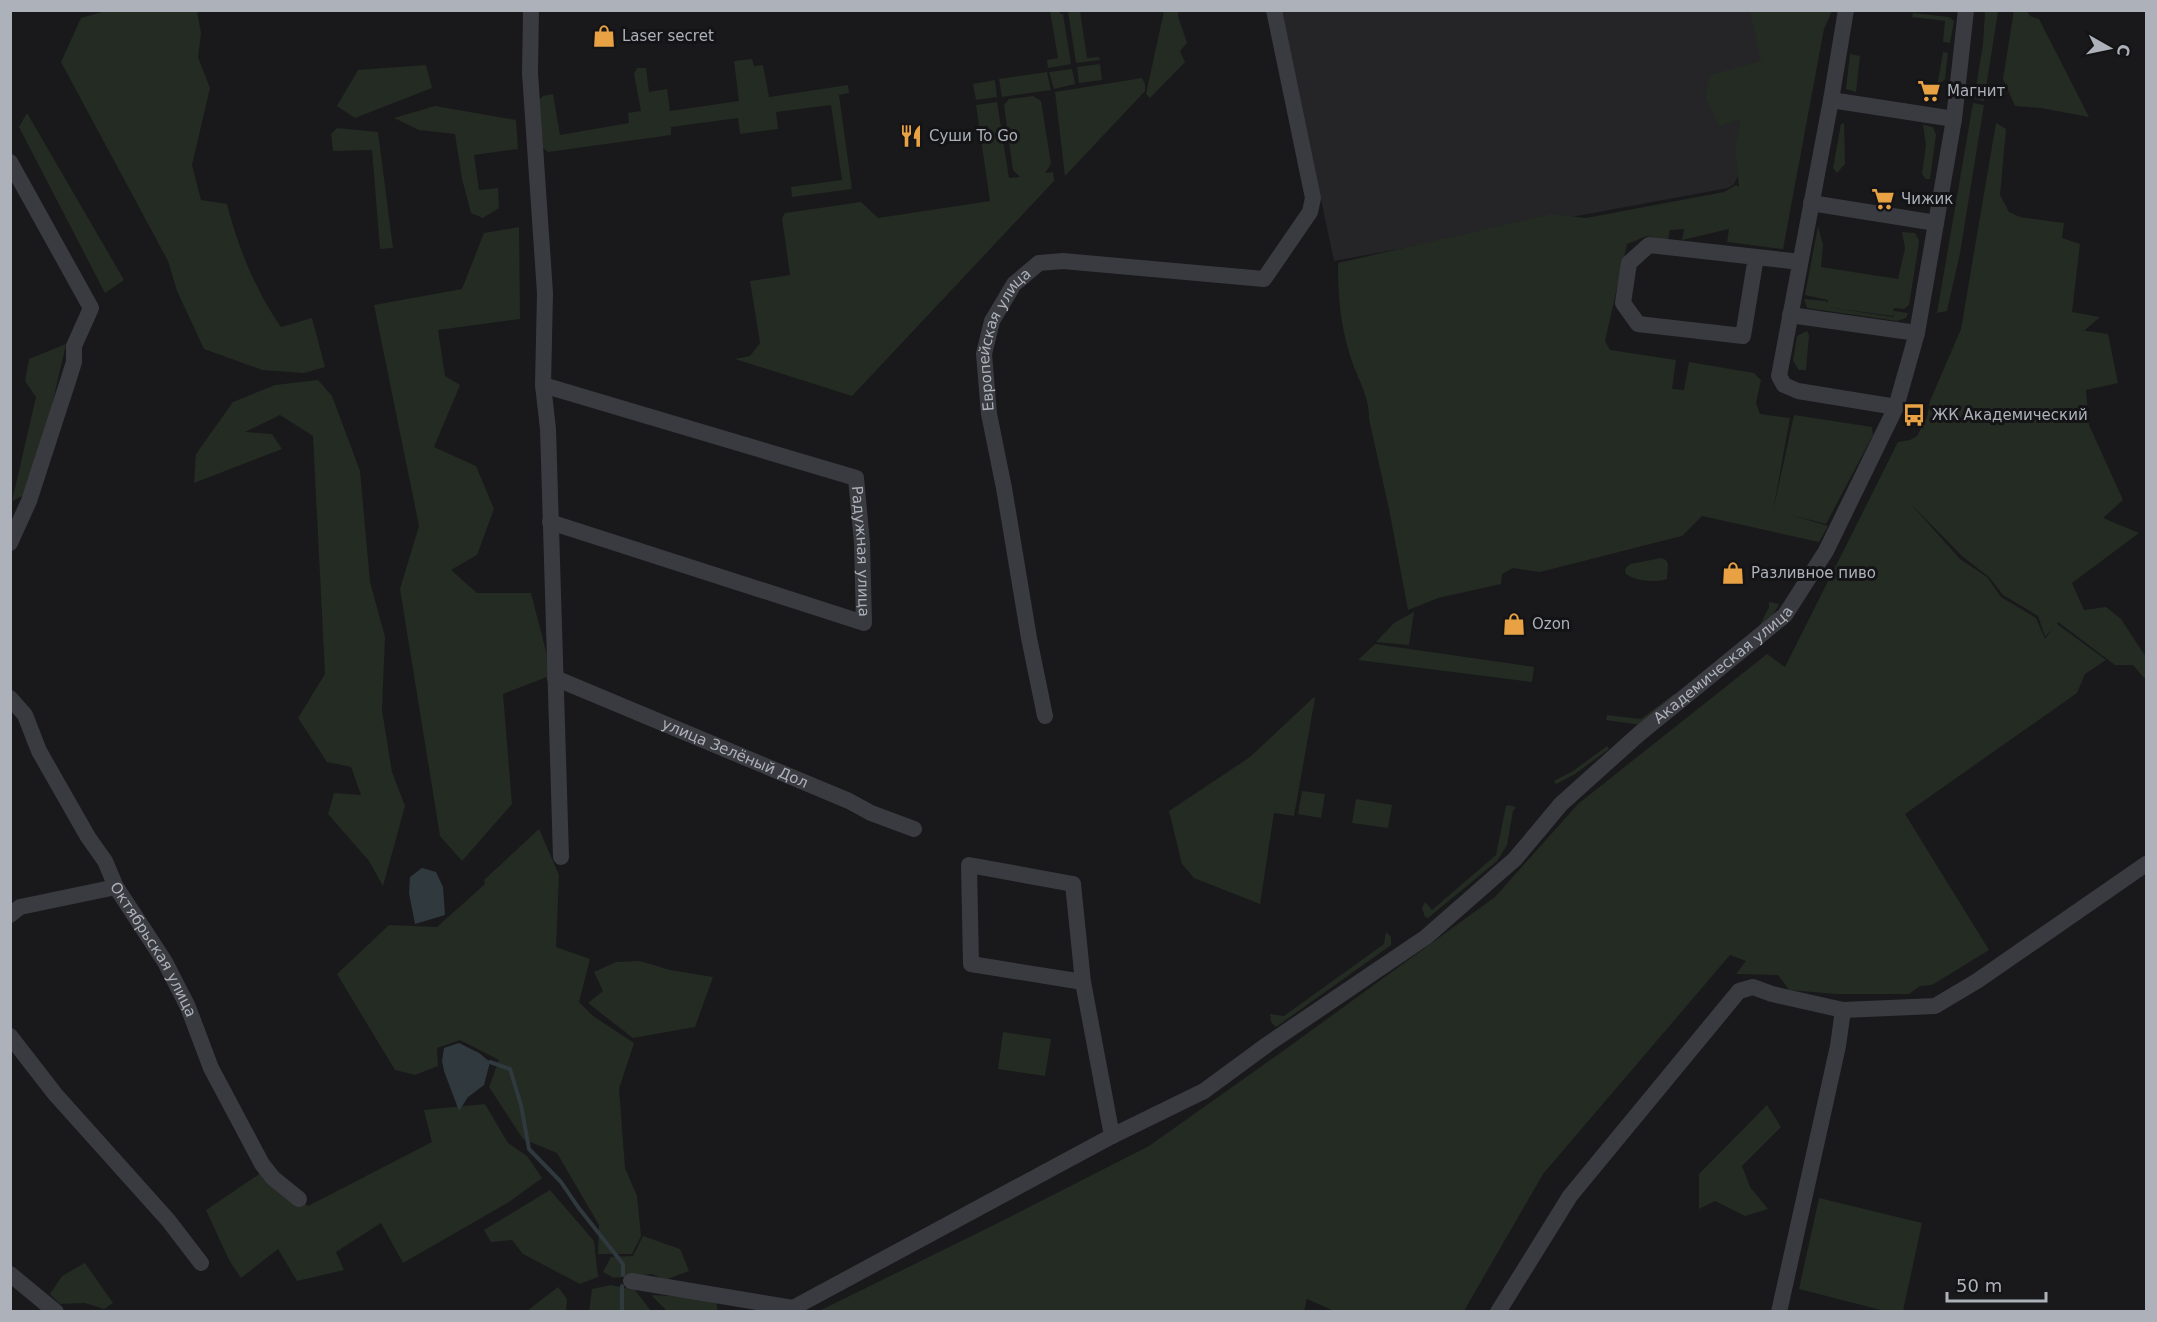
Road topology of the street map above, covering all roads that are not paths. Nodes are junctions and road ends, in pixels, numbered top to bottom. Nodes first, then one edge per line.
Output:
1 (531, 10) edge
2 (1274, 10) edge
3 (1846, 10) edge
4 (1966, 10) edge
5 (1831, 100) junction
6 (1954, 118) junction
7 (10, 162) edge
8 (1811, 203) junction
9 (1936, 223) junction
10 (1756, 257) junction
11 (1800, 262) junction
12 (1790, 315) junction
13 (1917, 333) junction
14 (543, 385) junction
15 (1896, 406) junction
16 (550, 522) junction
17 (10, 543) edge
18 (555, 678) junction
19 (10, 698) edge
20 (1046, 716) dead end
21 (914, 829) dead end
22 (561, 857) dead end
23 (2146, 864) edge
24 (116, 887) junction
25 (10, 915) edge
26 (1083, 982) junction
27 (1843, 1010) junction
28 (10, 1036) edge
29 (1112, 1136) junction
30 (299, 1199) dead end
31 (201, 1263) dead end
32 (10, 1274) edge
33 (631, 1281) dead end
34 (793, 1310) edge
35 (56, 1311) edge
36 (1498, 1311) edge
37 (1779, 1311) edge

1 - 14 street
2 - 20 street, Европейская улица
3 - 5 street
4 - 6 street, Академическая улица
5 - 6 street
5 - 8 street
6 - 9 street, Академическая улица
7 - 17 street
8 - 9 street
8 - 11 street
9 - 13 street, Академическая улица
10 - 10 street
10 - 11 street
11 - 12 street
12 - 13 street
12 - 15 street
13 - 15 street, Академическая улица
14 - 16 street
14 - 16 street, Радужная улица
15 - 29 street, Академическая улица
16 - 18 street
18 - 21 street, улица Зелёный Дол
18 - 22 street
19 - 24 street, Октябрьская улица
23 - 27 street
24 - 25 street
24 - 30 street, Октябрьская улица
26 - 26 street
26 - 29 street
27 - 36 street
27 - 37 street
28 - 31 street
29 - 34 street, Академическая улица
32 - 35 street
33 - 34 street

